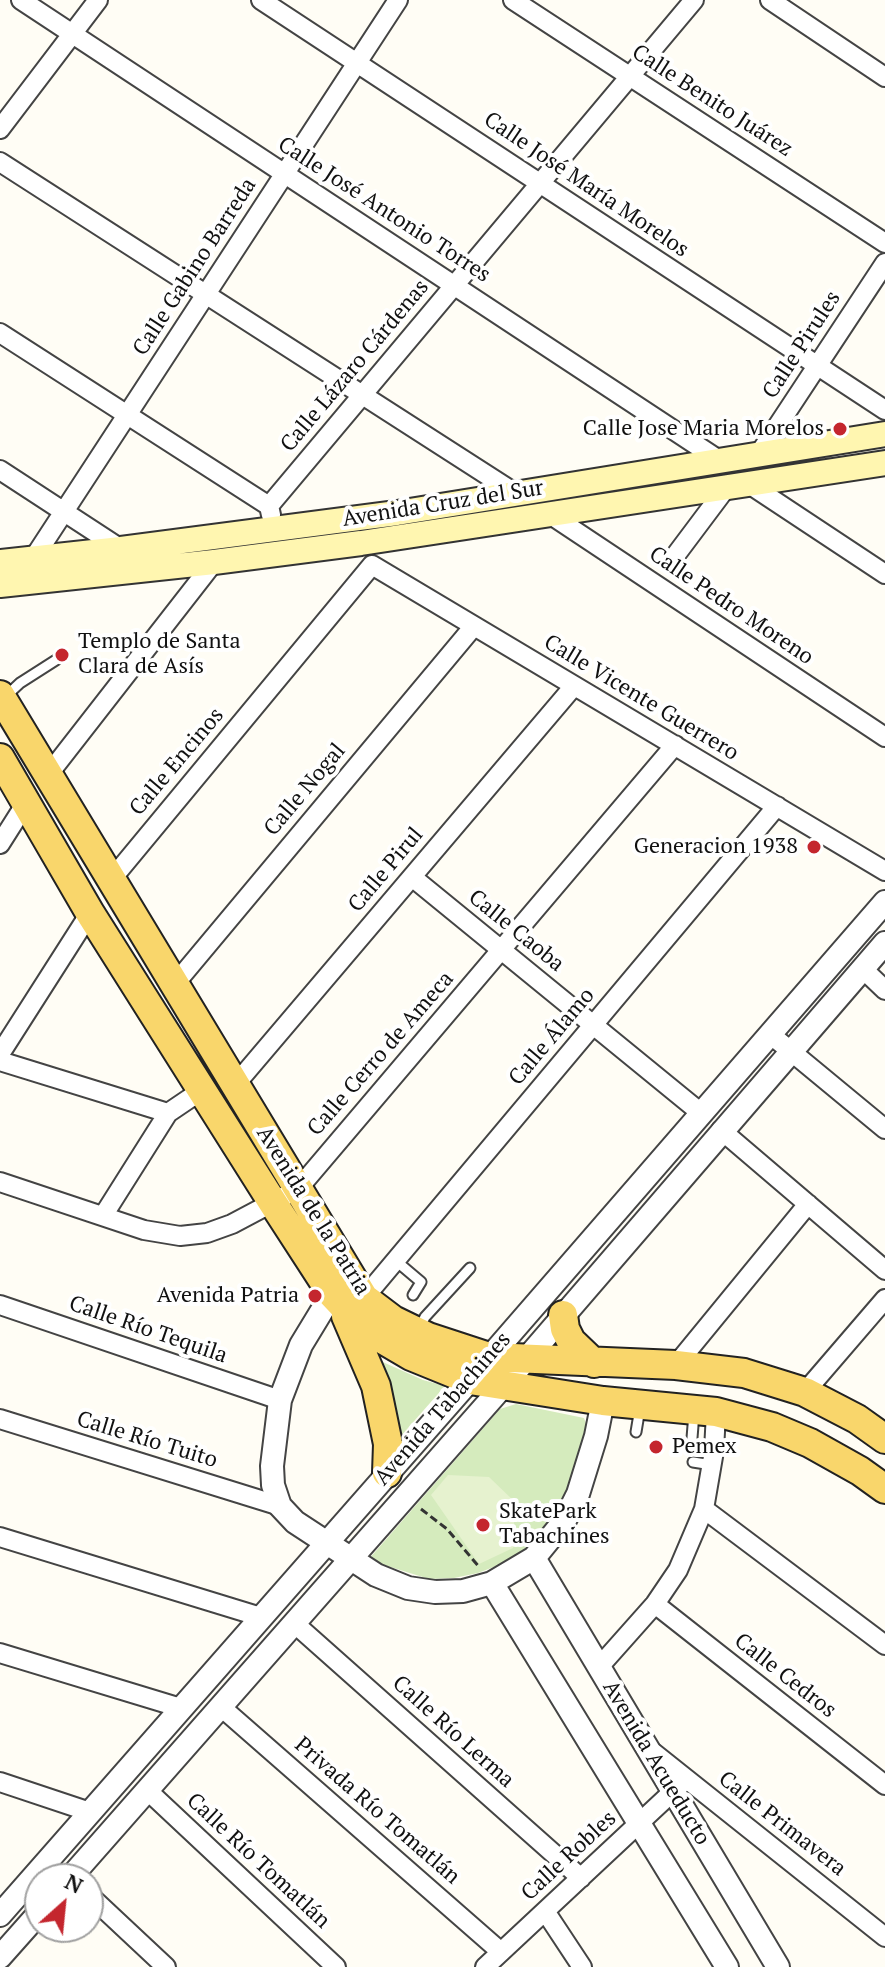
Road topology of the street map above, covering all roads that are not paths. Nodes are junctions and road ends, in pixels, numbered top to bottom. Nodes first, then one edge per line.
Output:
1 (21, 0) edge
2 (98, 0) edge
3 (261, 0) edge
4 (398, 0) edge
5 (513, 0) edge
6 (694, 0) edge
7 (770, 0) edge
8 (72, 33) junction
9 (357, 62) junction
10 (631, 76) junction
11 (885, 77) edge
12 (0, 129) edge
13 (0, 162) edge
14 (285, 173) junction
15 (540, 184) junction
16 (885, 243) edge
17 (885, 263) edge
18 (454, 285) junction
19 (206, 294) junction
20 (0, 333) edge
21 (816, 367) junction
22 (362, 395) junction
23 (885, 410) edge
24 (127, 415) junction
25 (885, 434) edge
26 (759, 454) junction
27 (719, 460) junction
28 (885, 463) edge
29 (0, 470) edge
30 (737, 486) junction
31 (515, 493) junction
32 (64, 512) junction
33 (551, 515) junction
34 (271, 517) junction
35 (361, 543) junction
36 (121, 549) junction
37 (33, 559) junction
38 (672, 560) dead end
39 (0, 562) edge
40 (214, 562) junction
41 (372, 565) junction
42 (885, 574) edge
43 (0, 585) edge
44 (474, 626) junction
45 (56, 660) dead end
46 (574, 686) junction
47 (1, 697) edge
48 (885, 737) edge
49 (675, 745) junction
50 (0, 758) edge
51 (48, 775) junction
52 (26, 803) junction
53 (777, 806) junction
54 (0, 844) edge
55 (885, 871) edge
56 (412, 877) junction
57 (111, 880) junction
58 (885, 902) edge
59 (90, 913) junction
60 (885, 943) edge
61 (502, 950) junction
62 (863, 969) junction
63 (174, 985) junction
64 (885, 990) edge
65 (593, 1025) junction
66 (770, 1034) junction
67 (790, 1052) junction
68 (0, 1054) edge
69 (0, 1061) edge
70 (235, 1085) junction
71 (202, 1090) junction
72 (168, 1113) junction
73 (701, 1113) junction
74 (885, 1129) edge
75 (721, 1130) junction
76 (0, 1182) edge
77 (298, 1189) junction
78 (273, 1203) junction
79 (808, 1204) junction
80 (103, 1216) junction
81 (395, 1260) junction
82 (470, 1268) dead end
83 (885, 1270) edge
84 (413, 1295) dead end
85 (346, 1299) junction
86 (885, 1299) edge
87 (0, 1305) edge
88 (563, 1315) junction
89 (417, 1332) junction
90 (489, 1357) junction
91 (524, 1360) junction
92 (594, 1363) junction
93 (676, 1365) junction
94 (470, 1380) junction
95 (503, 1386) junction
96 (805, 1392) junction
97 (280, 1400) junction
98 (603, 1401) junction
99 (0, 1419) edge
100 (701, 1420) junction
101 (885, 1439) edge
102 (387, 1473) junction
103 (885, 1489) edge
104 (280, 1506) junction
105 (704, 1509) junction
106 (0, 1537) edge
107 (325, 1543) junction
108 (534, 1558) junction
109 (349, 1559) junction
110 (492, 1583) junction
111 (655, 1604) junction
112 (261, 1617) junction
113 (294, 1623) junction
114 (885, 1645) edge
115 (0, 1653) edge
116 (599, 1667) junction
117 (220, 1706) junction
118 (181, 1708) junction
119 (0, 1782) edge
120 (680, 1785) junction
121 (885, 1785) edge
122 (147, 1790) junction
123 (90, 1812) junction
124 (639, 1823) junction
125 (84, 1863) edge
126 (581, 1878) junction
127 (5, 1902) edge
128 (104, 1909) edge
129 (545, 1911) junction
130 (24, 1930) edge
131 (885, 1937) edge
132 (501, 1952) junction
133 (0, 1957) edge
134 (166, 1967) edge
135 (336, 1967) edge
136 (485, 1967) edge
137 (582, 1967) edge
138 (727, 1967) edge
139 (778, 1967) edge

1 - 8 street, Calle José Antonio Torres
2 - 8 street
3 - 9 street, Calle José María Morelos
4 - 9 street, Calle Gabino Barreda
5 - 10 street, Calle Benito Juárez
6 - 10 street, Calle Lázaro Cárdenas
7 - 11 street
8 - 12 street
8 - 14 street, Calle José Antonio Torres
9 - 14 street, Calle Gabino Barreda
9 - 15 street, Calle José María Morelos
10 - 15 street, Calle Lázaro Cárdenas
10 - 16 street, Calle Benito Juárez
13 - 19 street
14 - 18 street, Calle José Antonio Torres
14 - 19 street, Calle Gabino Barreda
15 - 18 street, Calle Lázaro Cárdenas
15 - 21 street, Calle José María Morelos
17 - 21 street, Calle Pirules
18 - 22 street, Calle Lázaro Cárdenas
18 - 27 street, Calle José Antonio Torres
19 - 22 street
19 - 24 street, Calle Gabino Barreda
20 - 24 street
21 - 23 street, Calle José María Morelos
21 - 26 street, Calle Pirules
22 - 31 street
22 - 34 street, Calle Lázaro Cárdenas
24 - 32 street, Calle Gabino Barreda
24 - 34 street
25 - 26 main road, Avenida Cruz del Sur
26 - 27 main road, Avenida Cruz del Sur
27 - 31 main road, Avenida Cruz del Sur
28 - 30 main road, Avenida Cruz del Sur
29 - 32 street
30 - 33 main road, Avenida Cruz del Sur
30 - 38 street
30 - 42 street
31 - 34 main road, Avenida Cruz del Sur
32 - 36 street
32 - 37 street, Calle Gabino Barreda
33 - 35 main road, Avenida Cruz del Sur
33 - 48 street, Calle Pedro Moreno
34 - 36 main road, Avenida Cruz del Sur
35 - 40 main road, Avenida Cruz del Sur
35 - 41 street
36 - 37 main road, Avenida Cruz del Sur
37 - 39 main road, Avenida Cruz del Sur
40 - 43 main road, Avenida Cruz del Sur
40 - 51 street
41 - 44 street, Calle Vicente Guerrero
41 - 57 street, Calle Encinos
44 - 46 street, Calle Vicente Guerrero
44 - 63 street, Calle Nogal
45 - 47 lane
46 - 49 street, Calle Vicente Guerrero
46 - 56 street, Calle Pirul
47 - 51 main road, Avenida de la Patria
49 - 53 street, Calle Vicente Guerrero
49 - 61 street, Calle Cerro de Ameca
50 - 52 main road, Avenida de la Patria
51 - 57 main road, Avenida de la Patria
52 - 54 street
52 - 59 main road, Avenida de la Patria
53 - 55 street, Calle Vicente Guerrero
53 - 65 street, Calle Álamo
56 - 61 street, Calle Caoba
56 - 70 street, Calle Pirul
57 - 63 main road, Avenida de la Patria
58 - 66 street, Avenida Tabachines
59 - 68 street
59 - 71 main road, Avenida de la Patria
60 - 62 street, Avenida Tabachines
61 - 65 street, Calle Caoba
61 - 77 street, Calle Cerro de Ameca
62 - 64 street
62 - 67 street, Avenida Tabachines
63 - 70 main road, Avenida de la Patria
65 - 73 street, Calle Caoba
65 - 81 street, Calle Álamo
66 - 67 street
66 - 73 street, Avenida Tabachines
67 - 74 street
67 - 75 street, Avenida Tabachines
69 - 72 street
70 - 77 main road, Avenida de la Patria
71 - 72 street
71 - 78 main road, Avenida de la Patria
72 - 80 street
73 - 90 street, Avenida Tabachines
75 - 79 street
75 - 88 street, Avenida Tabachines
76 - 80 street, Calle Cerro de Ameca
77 - 78 street, Calle Cerro de Ameca
77 - 85 main road, Avenida de la Patria
78 - 80 street, Calle Cerro de Ameca
78 - 85 main road, Avenida de la Patria
79 - 83 street
79 - 93 street
81 - 84 lane
81 - 85 street, Calle Álamo
82 - 89 lane
85 - 89 main road, Avenida de la Patria
85 - 94 main road, Avenida de la Patria
85 - 97 street
85 - 102 main road
86 - 96 street
87 - 97 street, Calle Río Tequila
88 - 91 street, Avenida Tabachines
88 - 92 main road
89 - 90 main road, Avenida de la Patria
90 - 91 main road, Avenida de la Patria
90 - 94 street, Avenida Tabachines
91 - 92 main road, Avenida de la Patria
91 - 95 street, Avenida Tabachines
92 - 93 main road, Avenida de la Patria
93 - 96 main road, Avenida de la Patria
94 - 95 main road, Avenida de la Patria
94 - 102 street, Avenida Tabachines
95 - 98 main road, Avenida de la Patria
95 - 109 street, Avenida Tabachines
96 - 101 main road, Avenida de la Patria
97 - 104 street
98 - 100 main road, Avenida de la Patria
98 - 108 street
99 - 104 street, Calle Río Tuito
100 - 103 main road, Avenida de la Patria
100 - 105 street
102 - 107 street, Avenida Tabachines
104 - 107 street
105 - 111 street
105 - 114 street
106 - 112 street
107 - 109 street
107 - 112 street, Avenida Tabachines
108 - 110 street
108 - 116 street, Avenida Acueducto
109 - 110 street
109 - 113 street, Avenida Tabachines
110 - 124 street, Avenida Acueducto
111 - 116 street
111 - 121 street, Calle Cedros
112 - 118 street, Avenida Tabachines
113 - 117 street, Avenida Tabachines
113 - 126 street, Calle Río Lerma
115 - 118 street
116 - 120 street, Avenida Acueducto
117 - 122 street, Avenida Tabachines
117 - 132 street, Privada Río Tomatlán
118 - 123 street, Avenida Tabachines
119 - 123 street
120 - 124 street, Calle Robles
120 - 131 street, Calle Primavera
120 - 139 street, Avenida Acueducto
122 - 125 street, Avenida Tabachines
122 - 135 street, Calle Río Tomatlán
123 - 127 street, Avenida Tabachines
124 - 126 street, Calle Robles
124 - 138 street, Avenida Acueducto
126 - 129 street, Calle Robles
128 - 134 street
129 - 132 street, Calle Robles
129 - 137 street
130 - 133 street
132 - 136 street, Calle Robles

